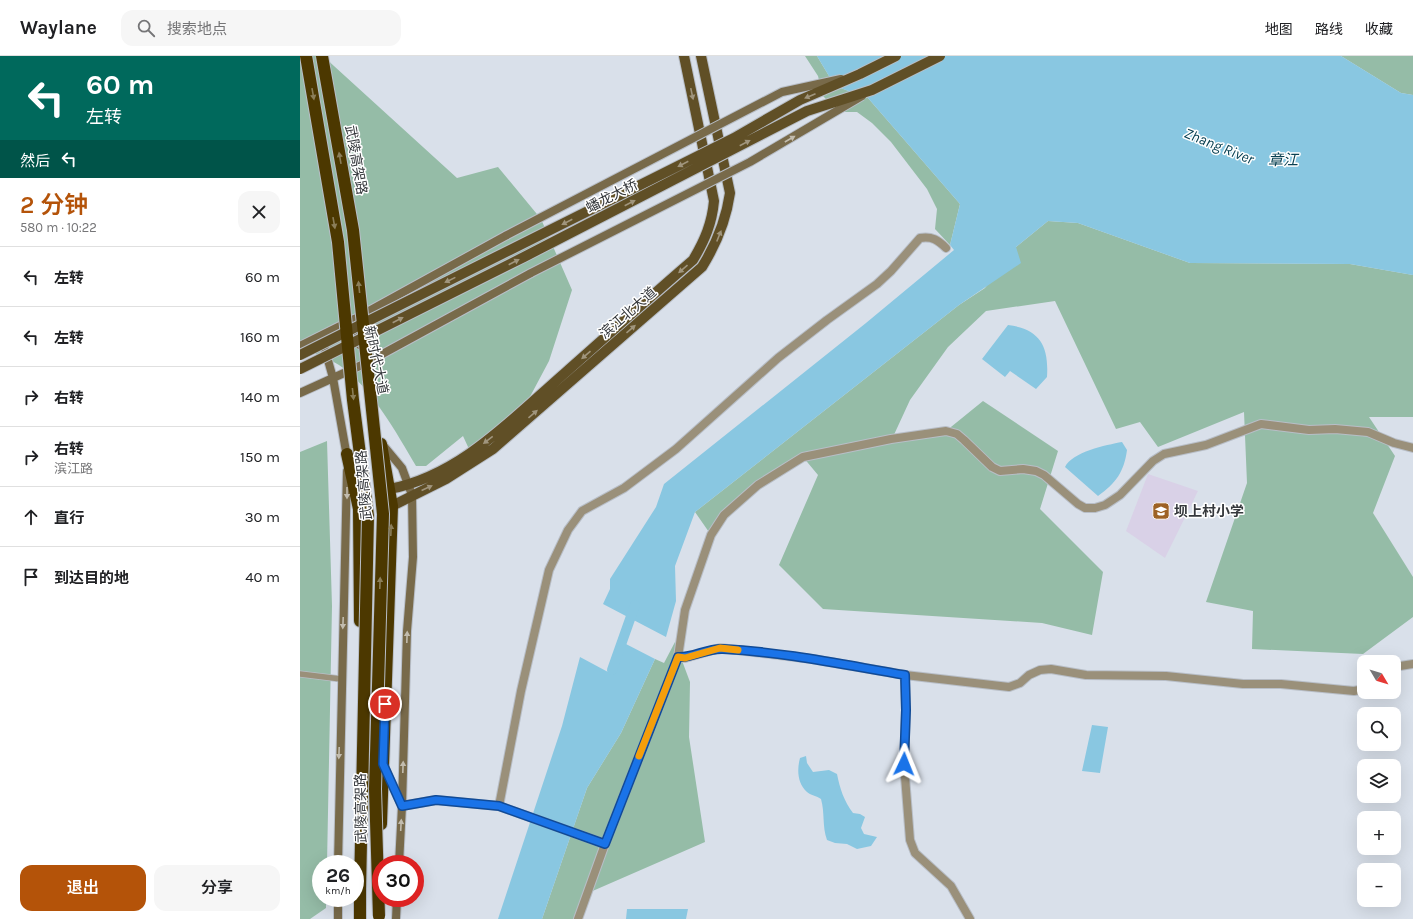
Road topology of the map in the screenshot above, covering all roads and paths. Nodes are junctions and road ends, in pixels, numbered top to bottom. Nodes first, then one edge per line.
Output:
1 (306, 56) edge
2 (322, 56) edge
3 (684, 56) edge
4 (701, 56) edge
5 (896, 56) edge
6 (940, 56) edge
7 (860, 74) junction
8 (872, 90) junction
9 (946, 248) dead end
10 (354, 319) junction
11 (321, 336) junction
12 (300, 346) edge
13 (300, 355) edge
14 (364, 364) junction
15 (300, 369) edge
16 (333, 378) junction
17 (300, 393) edge
18 (380, 443) junction
19 (1413, 448) edge
20 (347, 454) junction
21 (389, 489) junction
22 (410, 490) junction
23 (392, 506) junction
24 (678, 657) junction
25 (1413, 664) edge
26 (1401, 666) edge
27 (300, 674) edge
28 (905, 675) junction
29 (342, 679) junction
30 (1357, 690) edge
31 (383, 764) junction
32 (402, 806) junction
33 (499, 806) junction
34 (605, 844) junction
35 (338, 855) edge
36 (361, 855) edge
37 (361, 855) edge
38 (399, 855) edge
39 (338, 907) edge
40 (360, 907) edge
41 (397, 907) edge
42 (379, 918) edge
43 (338, 919) edge
44 (360, 919) edge
45 (396, 919) edge
46 (578, 919) edge
47 (970, 919) edge

1 -> 36 highway, 武陵高架路, bridge
42 -> 2 highway, 武陵高架路, bridge
3 -> 22 main road, 滨江北大道
22 -> 4 main road, 滨江北大道
5 - 7 main road, 蟠龙大桥, bridge
6 - 8 main road, 蟠龙大桥, bridge
7 - 10 street, bridge
7 -> 13 main road, 蟠龙大桥, bridge
14 -> 8 street, bridge
15 -> 8 main road, 蟠龙大桥, bridge
9 - 33 street
10 - 11 street, 新时代大道
10 - 14 street, 新时代大道
11 - 12 street, 新时代大道
11 - 16 street
14 - 16 street
14 - 18 street, 新时代大道
16 - 17 street
16 - 20 street
18 - 21 highway
18 - 22 street
19 - 24 street
20 -> 29 street
20 - 37 highway
21 - 22 main road, 滨江北大道
21 - 23 highway
22 - 23 main road, 滨江北大道
32 -> 22 street
31 -> 23 highway
24 - 28 street
24 - 34 street
25 - 26 street
27 - 29 lane
28 - 30 street
28 - 47 street
29 -> 35 street
31 - 32 street
31 - 42 highway
32 - 33 street
38 -> 32 street
33 - 34 street
34 - 46 street
39 - 43 street
40 - 44 highway
41 - 45 street

